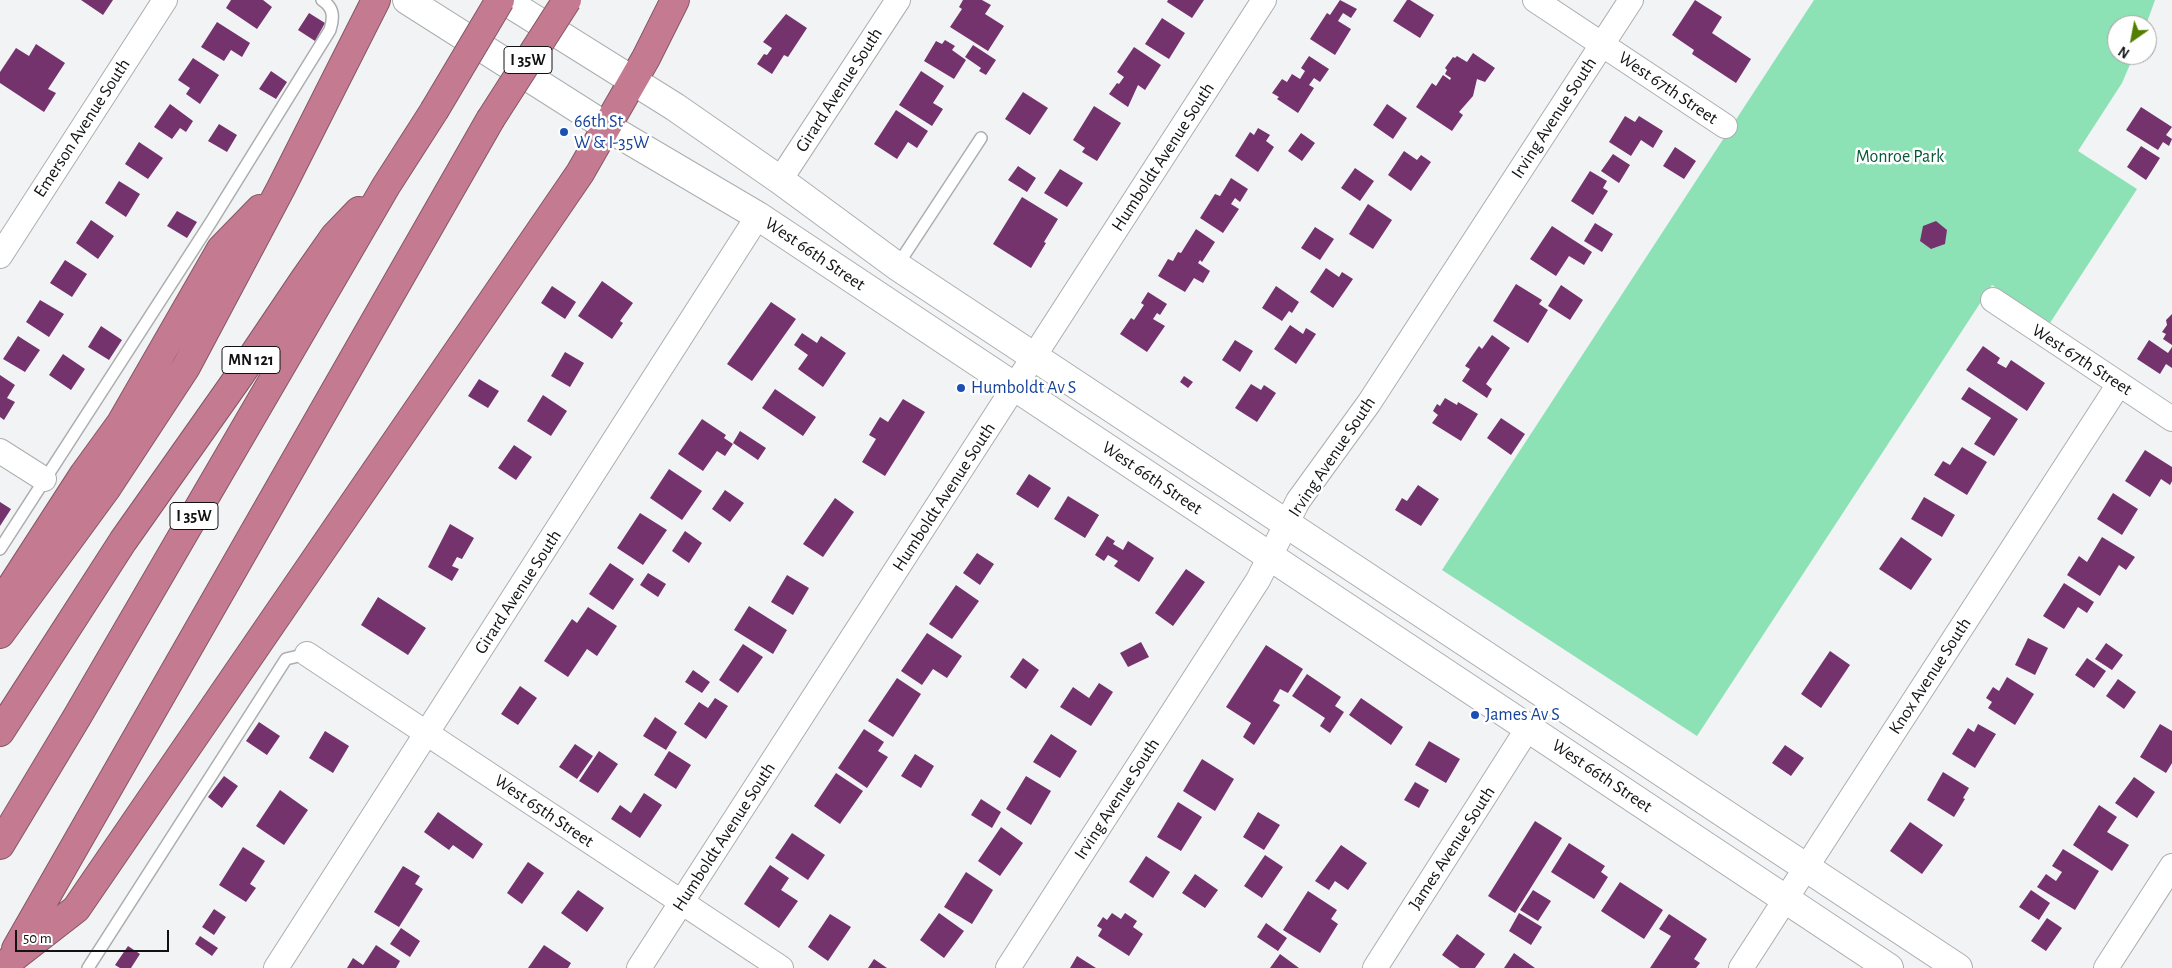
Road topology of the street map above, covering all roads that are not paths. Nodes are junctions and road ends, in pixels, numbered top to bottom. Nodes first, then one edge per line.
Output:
1 (165, 0) edge
2 (322, 0) edge
3 (376, 0) edge
4 (407, 0) edge
5 (502, 0) edge
6 (567, 0) edge
7 (675, 0) edge
8 (898, 0) edge
9 (1264, 0) edge
10 (1535, 0) edge
11 (1631, 0) edge
12 (1602, 45) junction
13 (633, 82) junction
14 (606, 126) junction
15 (1725, 126) dead end
16 (981, 138) dead end
17 (780, 180) junction
18 (386, 186) junction
19 (281, 188) junction
20 (758, 216) junction
21 (0, 256) edge
22 (897, 266) junction
23 (1992, 300) dead end
24 (1035, 357) junction
25 (2119, 384) junction
26 (1015, 387) junction
27 (2172, 419) edge
28 (0, 451) edge
29 (44, 479) junction
30 (1287, 523) junction
31 (0, 549) edge
32 (1269, 557) junction
33 (0, 604) edge
34 (0, 634) edge
35 (307, 654) joint
36 (8, 718) edge
37 (1528, 728) junction
38 (0, 732) edge
39 (427, 734) junction
40 (0, 845) edge
41 (2172, 866) edge
42 (1806, 867) junction
43 (1786, 899) junction
44 (681, 902) junction
45 (7, 965) edge
46 (88, 968) edge
47 (276, 968) edge
48 (639, 968) edge
49 (781, 968) edge
50 (1008, 968) edge
51 (1375, 968) edge
52 (1741, 968) edge
53 (1889, 968) edge
54 (1958, 968) edge
55 (2106, 968) edge

1 - 21 street, Emerson Avenue South
2 - 29 lane
3 - 19 highway
4 - 14 main road, West 66th Street
5 - 13 main road, West 66th Street
5 - 18 highway, I 35W, bridge
6 - 45 highway, I 35W, bridge
7 - 13 highway
8 - 17 street, Girard Avenue South
9 - 24 street, Humboldt Avenue South
10 - 12 street, West 67th Street
11 - 12 street, Irving Avenue South
12 - 15 street, West 67th Street
12 - 30 street, Irving Avenue South
13 - 14 highway
13 - 17 main road, West 66th Street
14 - 20 main road, West 66th Street
14 - 45 highway
16 - 22 lane
17 - 22 main road, West 66th Street
18 - 36 highway, MN 121
18 - 40 highway, I 35W
19 - 33 highway
19 - 34 highway
20 - 26 main road, West 66th Street
20 - 39 street, Girard Avenue South
22 - 24 main road, West 66th Street
23 - 25 street, West 67th Street
24 - 26 street, Humboldt Avenue South
24 - 30 main road, West 66th Street
25 - 27 street, West 67th Street
25 - 42 street, Knox Avenue South
26 - 32 main road, West 66th Street
26 - 44 street, Humboldt Avenue South
28 - 29 street
29 - 31 lane
30 - 32 street, Irving Avenue South
30 - 42 main road, West 66th Street
32 - 37 main road, West 66th Street
32 - 50 street, Irving Avenue South
35 - 39 street, West 65th Street
35 - 46 lane
36 - 38 highway, MN 121
37 - 43 main road, West 66th Street
37 - 51 street, James Avenue South
39 - 44 street, West 65th Street
39 - 47 street, Girard Avenue South
41 - 55 street
42 - 43 street, Knox Avenue South
42 - 54 main road, West 66th Street
43 - 52 street, Knox Avenue South
43 - 53 main road, West 66th Street
44 - 48 street, Humboldt Avenue South
44 - 49 street, West 65th Street

